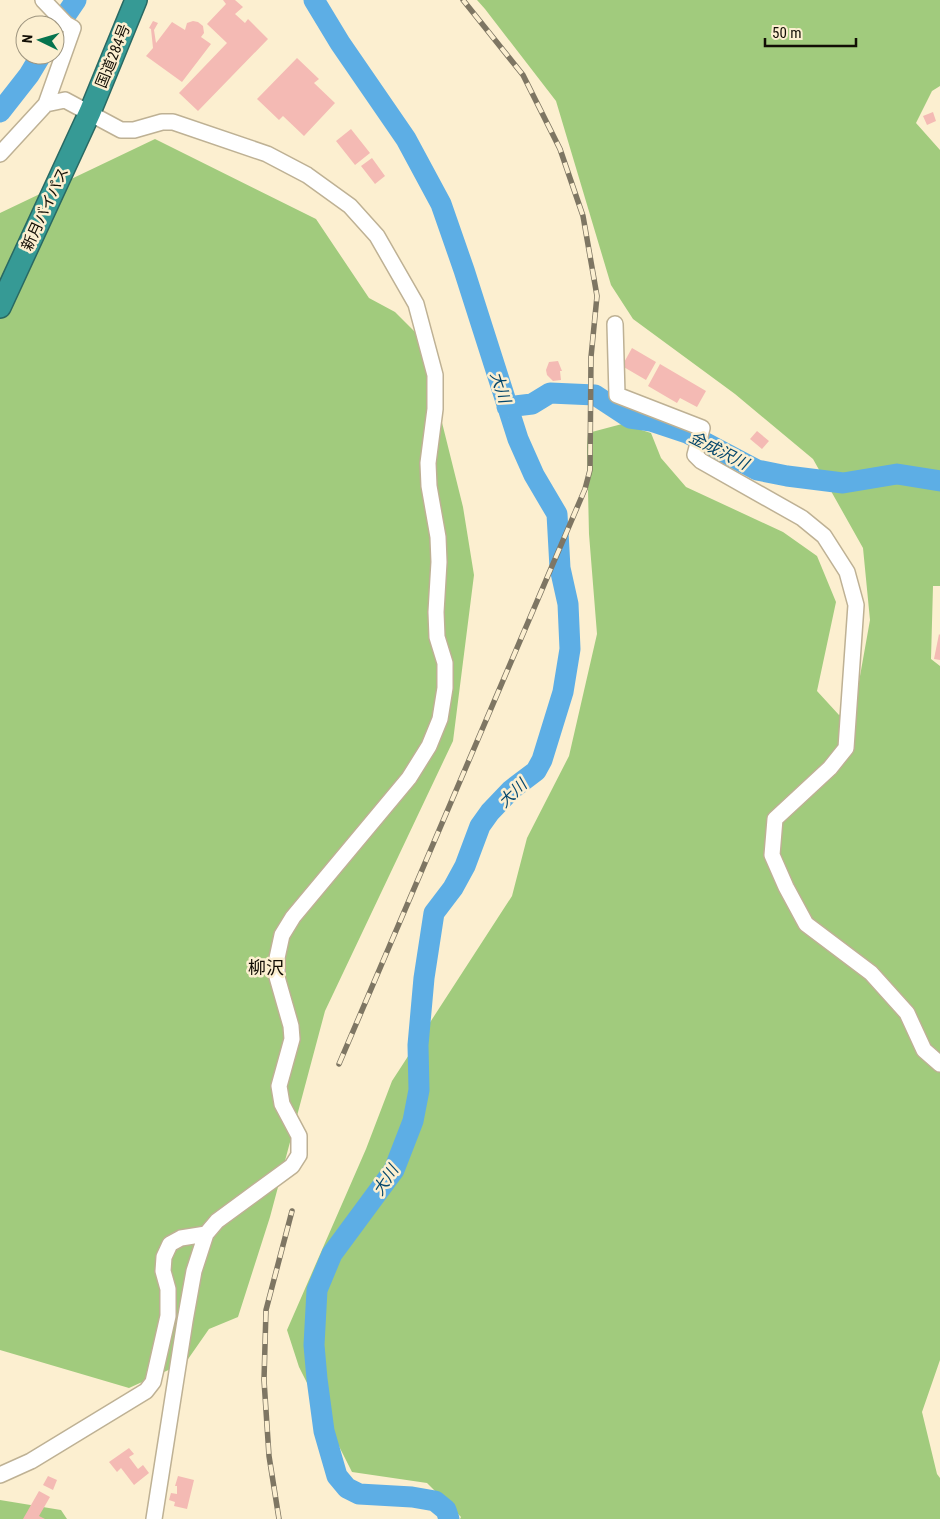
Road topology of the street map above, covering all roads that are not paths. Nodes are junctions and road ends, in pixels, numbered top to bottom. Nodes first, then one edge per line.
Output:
1 (43, 0) edge
2 (136, 0) edge
3 (46, 104) junction
4 (90, 112) junction
5 (0, 154) edge
6 (0, 307) edge
7 (615, 324) dead end
8 (940, 1064) edge
9 (206, 1234) junction
10 (0, 1475) edge
11 (154, 1519) edge

1 - 3 street
2 - 4 highway, 国道284号
3 - 4 street
3 - 5 street
4 - 6 highway, 新月バイパス
4 - 9 street
7 - 8 street
9 - 10 street
9 - 11 street

